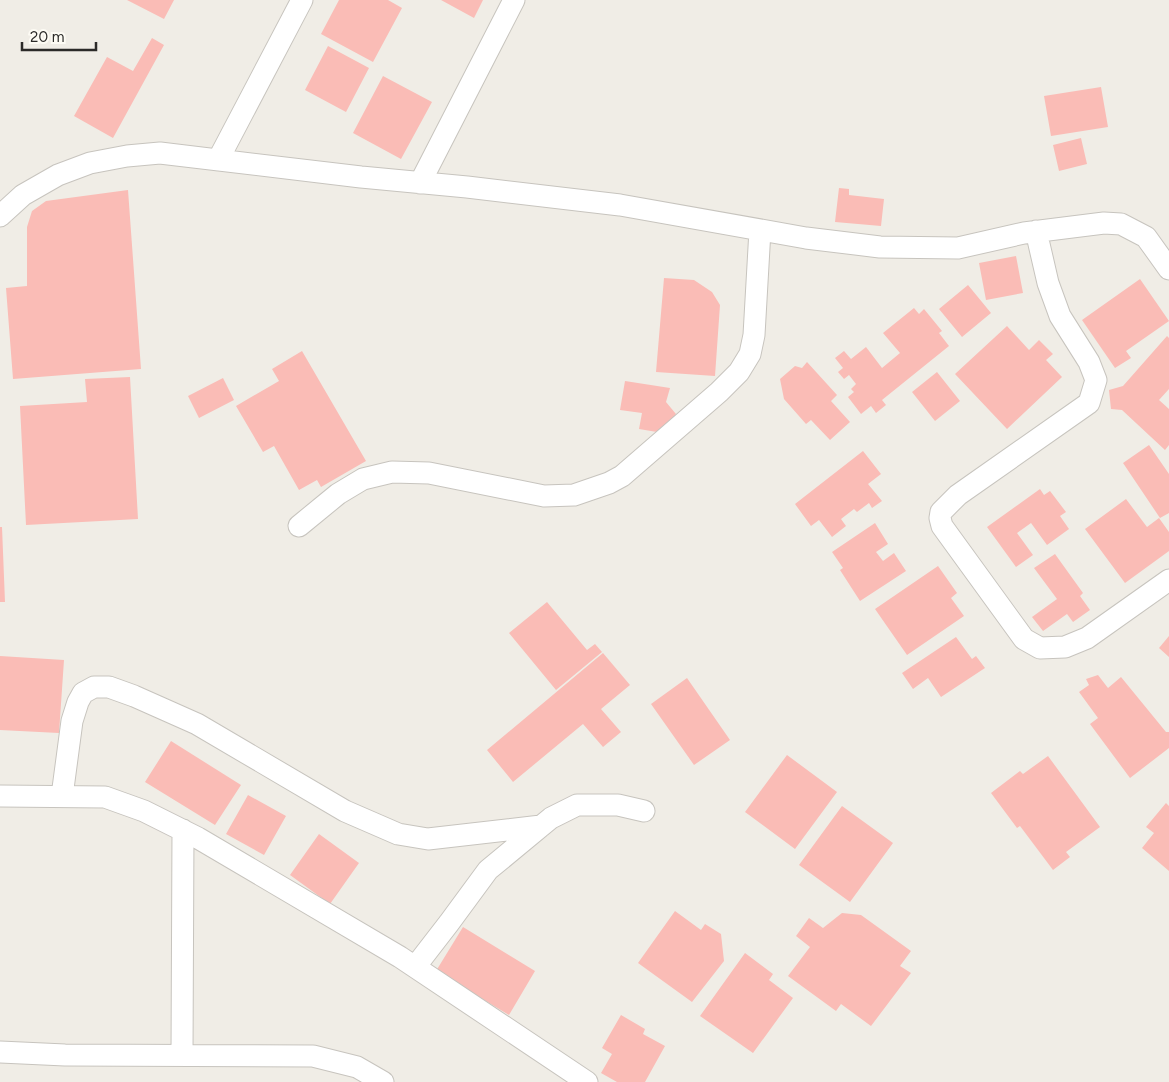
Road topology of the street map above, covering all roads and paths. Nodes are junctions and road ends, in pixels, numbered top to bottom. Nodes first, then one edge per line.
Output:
1 (302, 0) edge
2 (514, 0) edge
3 (218, 160) junction
4 (420, 183) junction
5 (0, 216) edge
6 (760, 230) junction
7 (1036, 232) junction
8 (1169, 269) edge
9 (299, 526) dead end
10 (1169, 580) edge
11 (0, 796) edge
12 (62, 796) junction
13 (644, 811) dead end
14 (541, 826) junction
15 (183, 830) junction
16 (415, 967) junction
17 (0, 1052) edge
18 (182, 1056) junction
19 (585, 1081) edge
20 (383, 1082) edge

1 - 3 street
2 - 4 street
3 - 4 street
3 - 5 street
4 - 6 street
6 - 7 street
6 - 9 street
7 - 8 street
7 - 10 street
11 - 12 street
12 - 14 street
12 - 15 street
13 - 14 street
14 - 16 street
15 - 16 street
15 - 18 street
16 - 19 street
17 - 18 street
18 - 20 street

